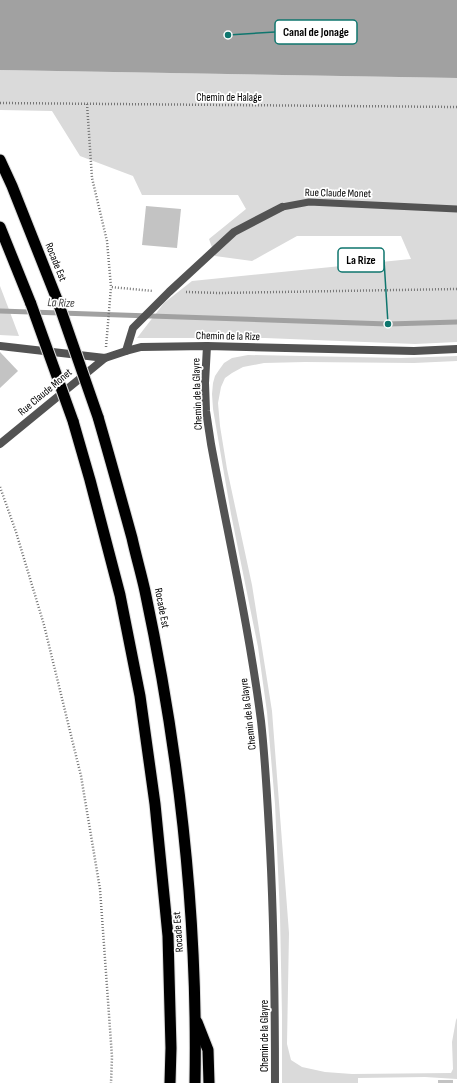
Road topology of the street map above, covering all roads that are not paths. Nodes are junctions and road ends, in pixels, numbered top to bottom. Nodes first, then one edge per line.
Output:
1 (0, 160) edge
2 (282, 207) joint
3 (457, 209) edge
4 (0, 227) edge
5 (0, 346) edge
6 (207, 346) junction
7 (457, 349) edge
8 (126, 351) junction
9 (105, 358) junction
10 (0, 444) edge
11 (195, 1014) junction
12 (170, 1083) edge
13 (195, 1083) edge
14 (209, 1083) edge
15 (275, 1083) edge

1 - 11 highway, Rocade Est, bridge
2 - 3 lane, Rue Claude Monet
2 - 8 street, Rue Claude Monet
4 - 12 highway, Rocade Est, bridge
5 - 9 street, Chemin de la Rize
6 - 7 street, Chemin de la Rize
6 - 8 street, Chemin de la Rize
6 - 15 street, Chemin de la Glayre
8 - 9 street, Chemin de la Rize
9 - 10 street, Rue Claude Monet
11 - 13 highway, Rocade Est
11 - 14 highway

